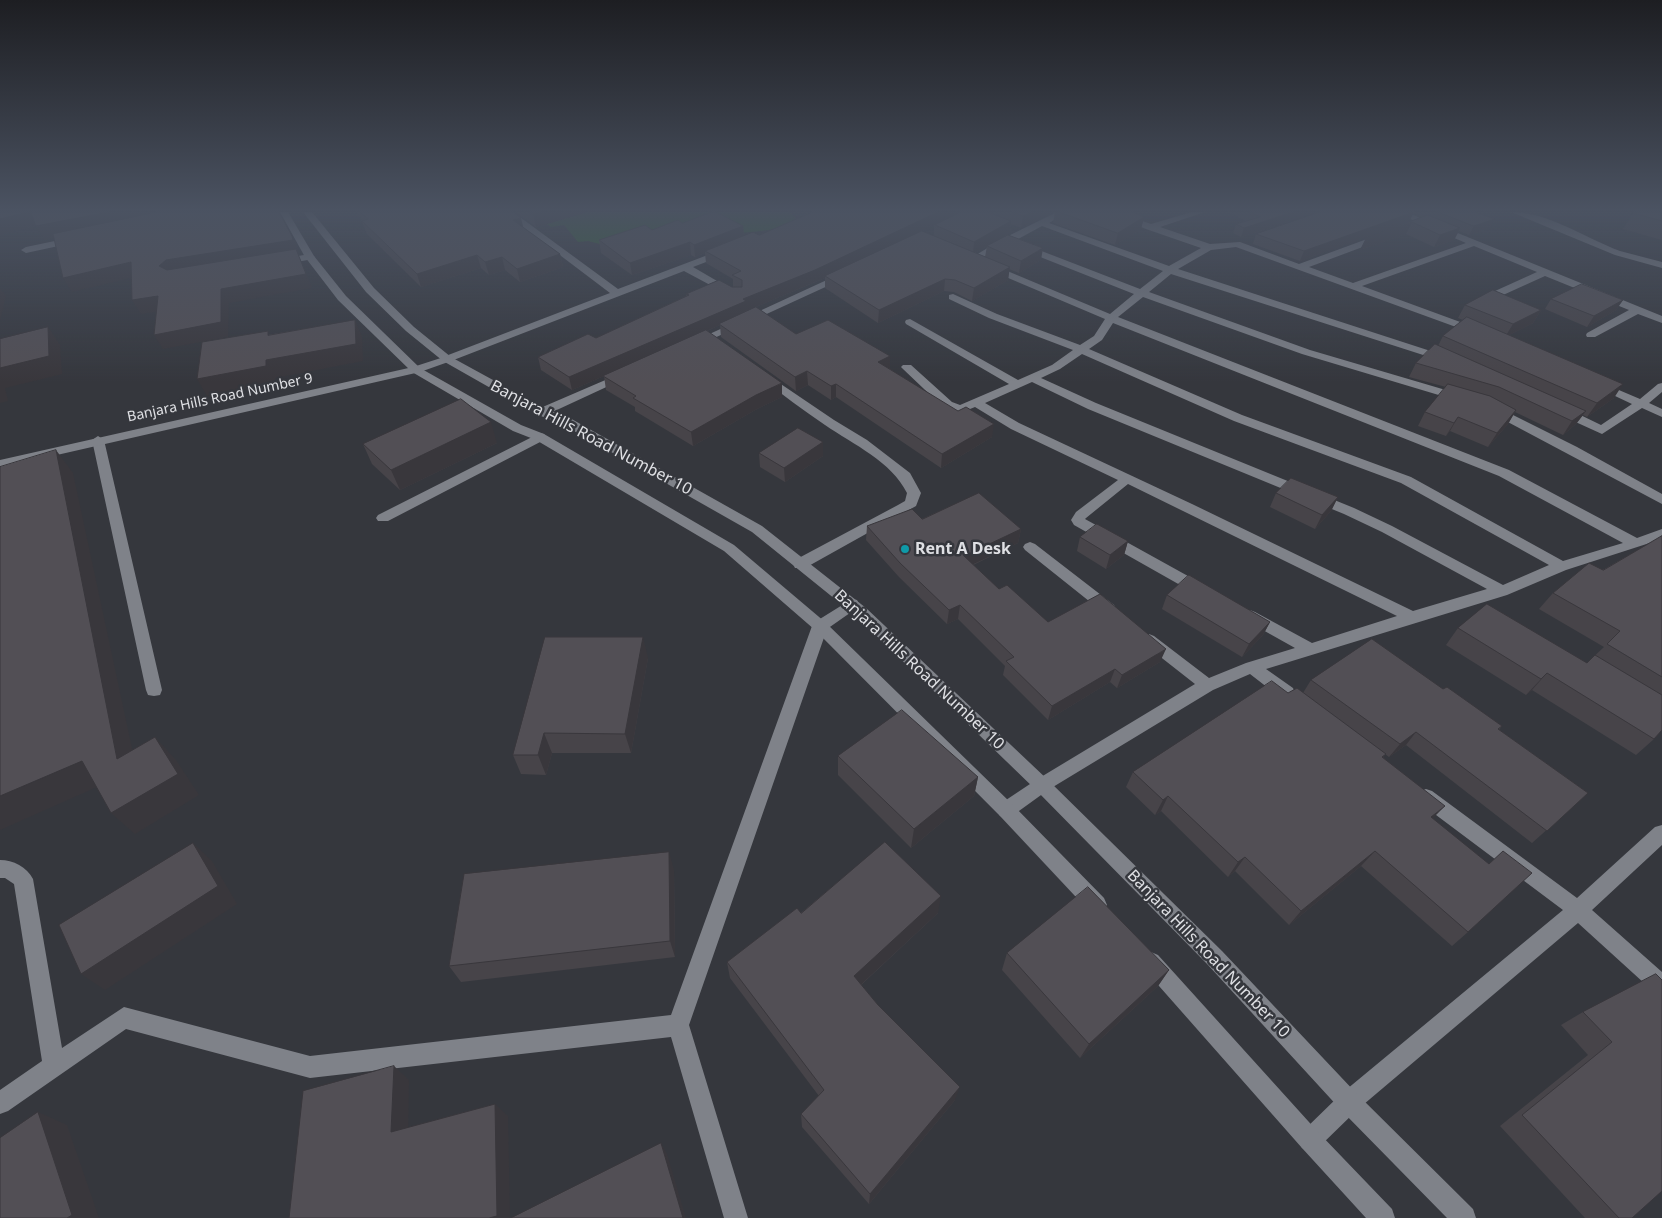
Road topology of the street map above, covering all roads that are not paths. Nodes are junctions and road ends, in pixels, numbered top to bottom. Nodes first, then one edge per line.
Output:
1 (319, 269) edge
2 (353, 269) edge
3 (584, 269) edge
4 (680, 269) edge
5 (688, 269) edge
6 (994, 269) edge
7 (1079, 269) edge
8 (1167, 269) edge
9 (1304, 269) edge
10 (1402, 269) edge
11 (1537, 269) edge
12 (1170, 270) junction
13 (852, 271) edge
14 (1545, 272) junction
15 (1354, 286) junction
16 (1141, 293) junction
17 (618, 294) junction
18 (738, 296) edge
19 (953, 297) dead end
20 (1488, 298) edge
21 (1638, 310) junction
22 (1112, 318) junction
23 (1662, 320) edge
24 (910, 322) dead end
25 (1591, 335) dead end
26 (1491, 337) edge
27 (684, 348) edge
28 (1080, 350) junction
29 (447, 359) junction
30 (1456, 364) edge
31 (907, 367) dead end
32 (416, 370) junction
33 (758, 371) edge
34 (632, 372) edge
35 (1032, 378) junction
36 (1589, 380) edge
37 (1017, 384) junction
38 (1662, 386) edge
39 (1642, 403) junction
40 (976, 404) junction
41 (1551, 406) edge
42 (542, 412) junction
43 (1662, 413) edge
44 (540, 437) junction
45 (98, 440) junction
46 (0, 464) edge
47 (1127, 479) junction
48 (1662, 500) edge
49 (383, 518) dead end
50 (1662, 534) edge
51 (1636, 544) junction
52 (1030, 547) dead end
53 (800, 564) junction
54 (1561, 566) junction
55 (1502, 591) junction
56 (1216, 598) edge
57 (1474, 598) junction
58 (852, 604) junction
59 (1234, 607) edge
60 (1491, 608) edge
61 (1413, 618) junction
62 (1122, 619) edge
63 (820, 626) junction
64 (1138, 631) edge
65 (1312, 650) junction
66 (1252, 667) junction
67 (1207, 685) junction
68 (154, 690) dead end
69 (1300, 703) edge
70 (1042, 785) junction
71 (1411, 786) edge
72 (1006, 810) junction
73 (1662, 833) edge
74 (0, 869) edge
75 (1578, 910) junction
76 (1108, 917) edge
77 (1143, 953) edge
78 (1662, 986) edge
79 (678, 1025) junction
80 (54, 1066) junction
81 (1349, 1102) junction
82 (0, 1103) edge
83 (1310, 1140) junction
84 (736, 1218) edge
85 (1383, 1218) edge
86 (1464, 1218) edge

1 - 32 street, Banjara Hills Road Number 10
2 - 29 street, Banjara Hills Road Number 10
3 - 17 street
4 - 17 street, Banjara Hills Road Number 9
5 - 18 street
6 - 22 street
7 - 16 street
8 - 12 street
9 - 15 street
10 - 15 street
11 - 14 street
12 - 16 street
12 - 30 street
13 - 27 street
14 - 20 street
14 - 21 street
15 - 26 street
16 - 22 street
16 - 48 street
17 - 29 street, Banjara Hills Road Number 9
19 - 28 street
21 - 23 street
21 - 25 street
22 - 28 street
22 - 51 street
24 - 37 street
28 - 35 street
28 - 54 street
29 - 32 street, Banjara Hills Road Number 9
29 - 42 street, Banjara Hills Road Number 10
31 - 40 street
32 - 44 street, Banjara Hills Road Number 10
32 - 45 street, Banjara Hills Road Number 9
33 - 53 street
34 - 42 street
35 - 37 street
35 - 55 street
36 - 39 street
37 - 40 street
38 - 39 street
39 - 41 street
39 - 43 street
40 - 47 street
42 - 53 street, Banjara Hills Road Number 10
44 - 49 street
44 - 63 street, Banjara Hills Road Number 10
45 - 46 street, Banjara Hills Road Number 9
45 - 68 street
47 - 56 street
47 - 61 street
50 - 51 street
51 - 54 street
52 - 62 street
53 - 58 street, Banjara Hills Road Number 10
54 - 55 street
55 - 57 street
57 - 60 street
57 - 61 street
58 - 63 street
58 - 70 street, Banjara Hills Road Number 10
59 - 65 street
61 - 65 street
63 - 72 street, Banjara Hills Road Number 10
63 - 79 street
64 - 67 street
65 - 66 street
66 - 67 street
66 - 69 street
67 - 70 street
70 - 72 street
70 - 81 street, Banjara Hills Road Number 10
71 - 75 street
72 - 76 street, Banjara Hills Road Number 10
73 - 75 street
74 - 80 street
75 - 78 street
75 - 81 street
77 - 83 street
79 - 80 street
79 - 84 street
80 - 82 street
81 - 83 street
81 - 86 street, Banjara Hills Road Number 10
83 - 85 street

